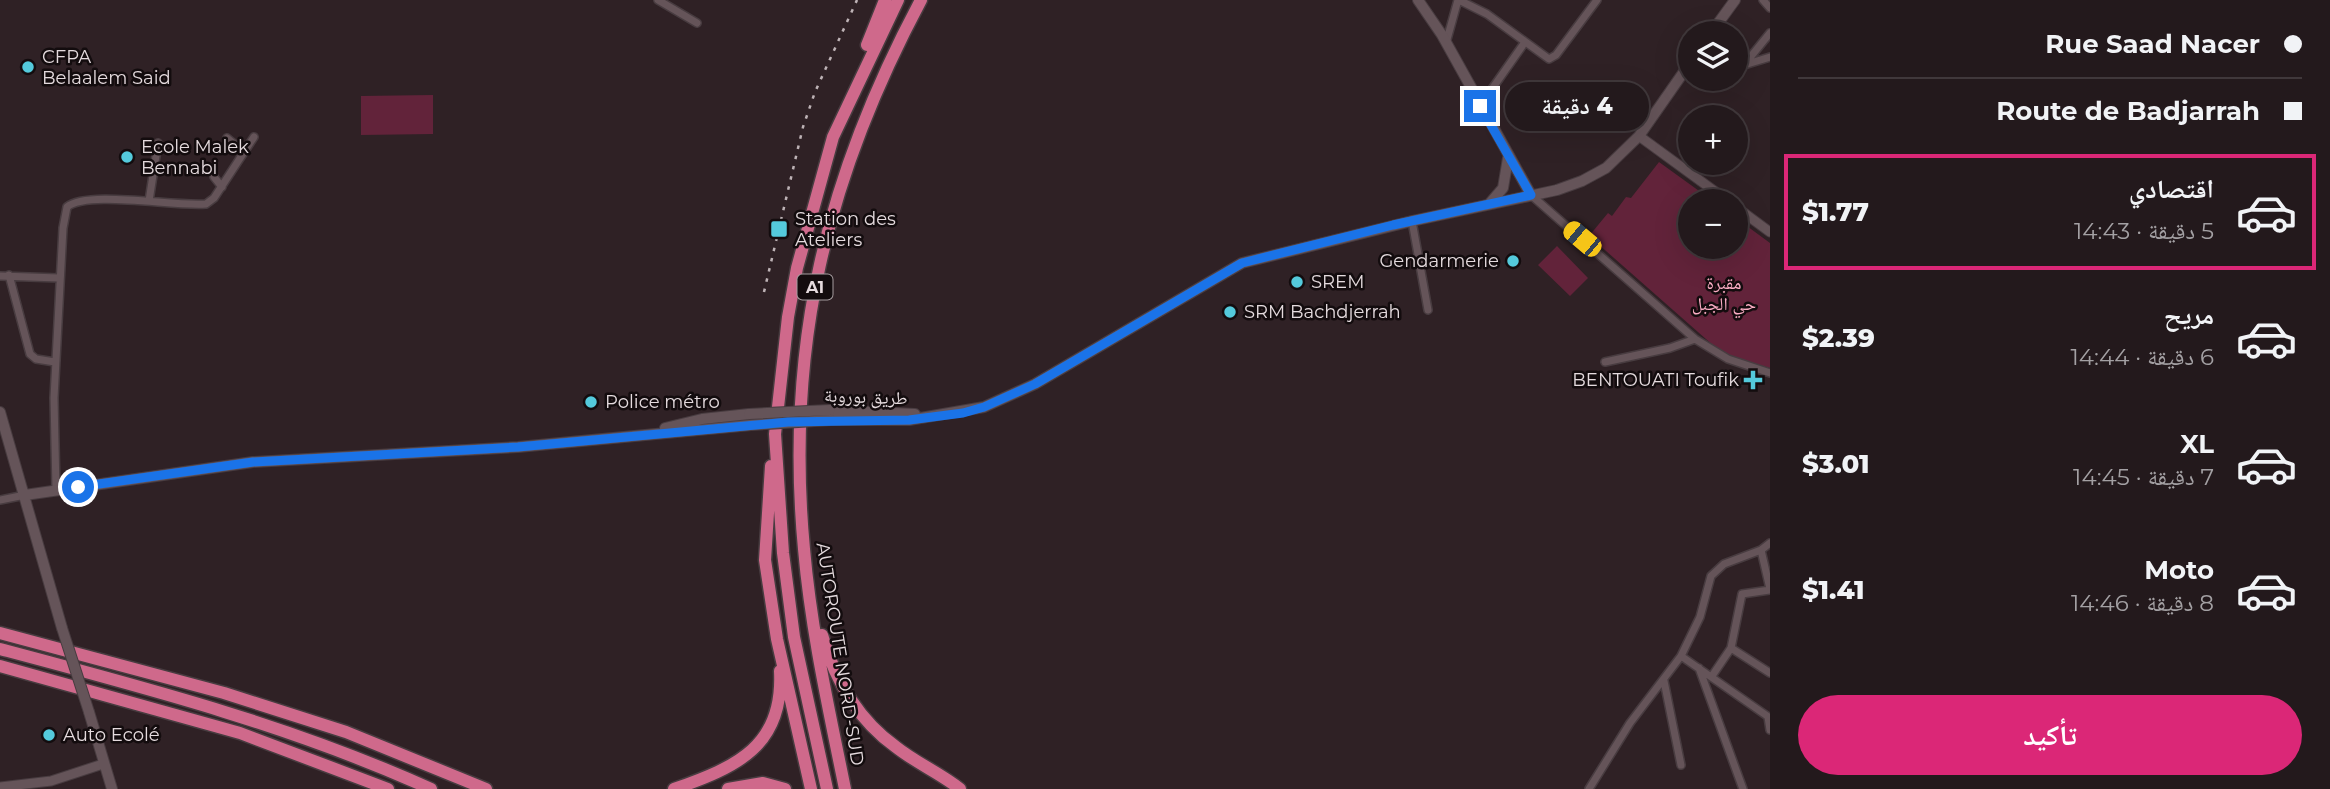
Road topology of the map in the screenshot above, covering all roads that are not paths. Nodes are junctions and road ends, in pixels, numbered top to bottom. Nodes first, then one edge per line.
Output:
1 (660, 0) edge
2 (885, 0) edge
3 (898, 0) edge
4 (1418, 0) edge
5 (1459, 0) edge
6 (1597, 0) edge
7 (1735, 0) edge
8 (1763, 0) edge
9 (920, 2) edge
10 (1770, 8) edge
11 (1720, 21) edge
12 (697, 23) dead end
13 (1770, 33) edge
14 (1525, 42) junction
15 (1446, 43) junction
16 (1770, 57) edge
17 (1678, 80) edge
18 (1480, 106) junction
19 (840, 118) junction
20 (1639, 136) junction
21 (254, 137) dead end
22 (227, 138) dead end
23 (158, 143) dead end
24 (244, 152) junction
25 (1508, 157) junction
26 (214, 177) dead end
27 (222, 187) junction
28 (1712, 189) edge
29 (1531, 195) junction
30 (149, 201) junction
31 (1489, 204) junction
32 (1748, 216) edge
33 (1412, 221) junction
34 (1770, 232) edge
35 (9, 275) junction
36 (0, 276) edge
37 (59, 278) junction
38 (1428, 310) dead end
39 (1695, 339) junction
40 (55, 362) junction
41 (1605, 362) dead end
42 (1770, 373) edge
43 (0, 412) edge
44 (775, 434) junction
45 (56, 490) junction
46 (25, 495) junction
47 (0, 500) edge
48 (1770, 544) edge
49 (1761, 550) junction
50 (808, 586) junction
51 (1770, 590) edge
52 (0, 632) edge
53 (777, 639) junction
54 (1731, 648) junction
55 (0, 649) edge
56 (1681, 656) junction
57 (0, 666) edge
58 (1699, 668) junction
59 (1770, 673) edge
60 (1712, 676) junction
61 (1664, 681) junction
62 (1769, 718) edge
63 (1770, 730) edge
64 (407, 757) junction
65 (103, 764) junction
66 (1681, 765) dead end
67 (947, 779) junction
68 (0, 787) edge
69 (37, 787) edge
70 (112, 789) edge
71 (388, 789) edge
72 (431, 789) edge
73 (474, 789) edge
74 (486, 789) edge
75 (674, 789) edge
76 (728, 789) edge
77 (785, 789) edge
78 (811, 789) edge
79 (827, 789) edge
80 (845, 789) edge
81 (960, 789) edge
82 (966, 789) edge
83 (1589, 789) edge
84 (1743, 789) edge

1 - 12 street
2 - 19 highway
3 - 19 highway, AUTOROUTE NORD-SUD / A1
4 - 15 main road
5 - 14 street
5 - 15 street
6 - 14 street
7 - 11 main road
8 - 10 street
9 - 50 highway, AUTOROUTE NORD-SUD / A1
13 - 16 street
14 - 18 street
15 - 18 main road
17 - 20 main road, طريق بوروبة
18 - 25 main road
19 - 44 highway, AUTOROUTE NORD-SUD / A1
20 - 28 street
20 - 29 main road, طريق بوروبة
21 - 24 street
22 - 24 street
23 - 30 street
24 - 27 street
25 - 29 main road
25 - 31 main road
26 - 27 street
27 - 30 street
29 - 31 main road, طريق بوروبة
29 - 39 street
30 - 37 street
31 - 33 main road, طريق بوروبة
32 - 34 street
33 - 38 street
33 - 45 main road, طريق بوروبة, bridge
35 - 36 street
35 - 37 street
35 - 40 street
37 - 40 street
39 - 41 street
39 - 42 street
40 - 45 street
43 - 46 main road
44 - 53 highway
44 - 79 highway, AUTOROUTE NORD-SUD / A1
45 - 46 main road, طريق بوروبة
46 - 47 street
46 - 65 main road, bridge
48 - 49 street
49 - 51 street
49 - 56 street
50 - 67 highway
50 - 80 highway, AUTOROUTE NORD-SUD / A1
51 - 54 street
52 - 64 highway
53 - 75 highway
53 - 78 highway
54 - 59 street
54 - 60 street
55 - 72 highway
56 - 58 street
56 - 61 street
57 - 71 highway
58 - 60 street
58 - 84 street
60 - 62 street
61 - 66 street
61 - 83 street
62 - 63 street
64 - 73 highway
64 - 74 highway
65 - 69 street
65 - 70 main road
67 - 81 highway
67 - 82 highway
68 - 69 street
76 - 77 highway

